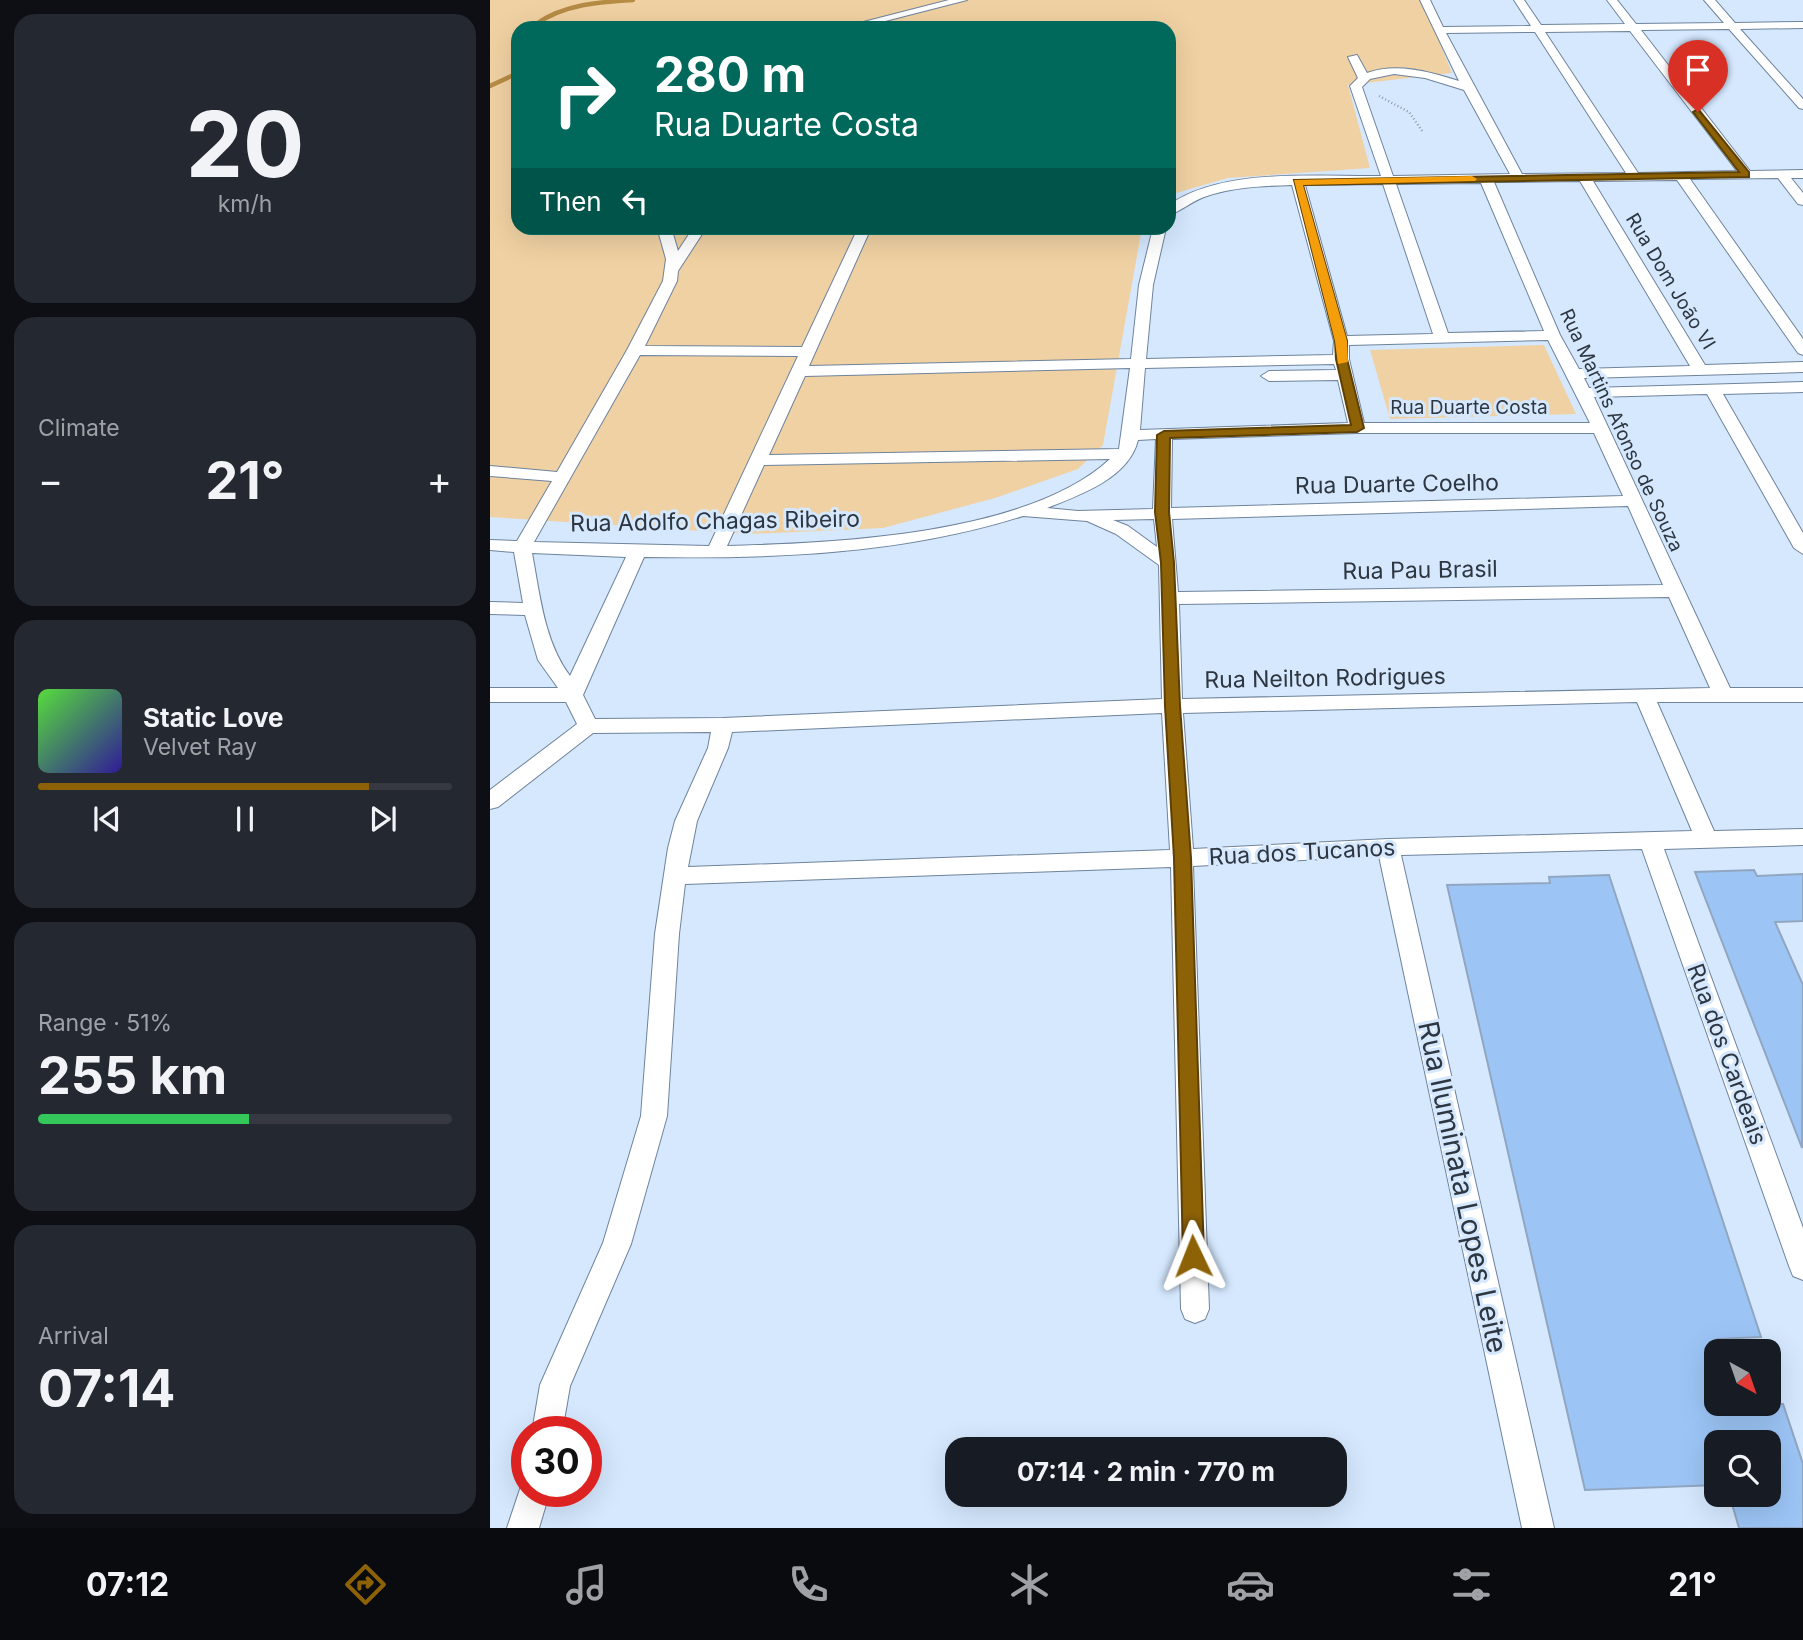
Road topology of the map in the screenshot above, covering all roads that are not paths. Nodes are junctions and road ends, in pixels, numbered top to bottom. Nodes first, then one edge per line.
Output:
1 (962, 0) edge
2 (1425, 0) edge
3 (1518, 0) edge
4 (1612, 0) edge
5 (1709, 0) edge
6 (874, 21) edge
7 (1803, 25) edge
8 (1733, 26) junction
9 (1633, 28) junction
10 (1539, 29) junction
11 (1440, 30) junction
12 (1353, 57) dead end
13 (1365, 78) junction
14 (1468, 88) junction
15 (1803, 106) edge
16 (1746, 174) junction
17 (1782, 174) junction
18 (1803, 174) edge
19 (1635, 177) junction
20 (1682, 177) junction
21 (1518, 178) junction
22 (1585, 178) junction
23 (1486, 179) junction
24 (1387, 181) junction
25 (1298, 182) junction
26 (1803, 201) edge
27 (1176, 206) edge
28 (666, 235) edge
29 (695, 235) edge
30 (863, 235) edge
31 (1158, 235) edge
32 (673, 270) junction
33 (1797, 333) edge
34 (1553, 335) junction
35 (1442, 338) junction
36 (1341, 341) junction
37 (635, 350) junction
38 (1803, 350) edge
39 (808, 352) junction
40 (1343, 367) junction
41 (1803, 367) edge
42 (1700, 370) junction
43 (801, 371) junction
44 (1137, 372) junction
45 (1574, 374) junction
46 (1803, 387) edge
47 (1713, 391) junction
48 (1584, 393) junction
49 (1357, 428) junction
50 (1598, 428) junction
51 (1131, 435) junction
52 (1164, 435) junction
53 (1125, 454) junction
54 (758, 460) junction
55 (490, 471) edge
56 (562, 477) junction
57 (1634, 500) junction
58 (1021, 511) junction
59 (1162, 512) junction
60 (1078, 516) junction
61 (490, 545) edge
62 (522, 548) junction
63 (1803, 548) edge
64 (638, 550) junction
65 (716, 551) junction
66 (1168, 563) junction
67 (1674, 591) junction
68 (1168, 598) junction
69 (490, 608) edge
70 (533, 609) junction
71 (490, 695) edge
72 (573, 695) junction
73 (1644, 695) junction
74 (1803, 695) edge
75 (1724, 697) junction
76 (1172, 706) junction
77 (723, 725) junction
78 (588, 726) junction
79 (490, 801) edge
80 (1803, 837) edge
81 (1707, 839) junction
82 (1651, 842) junction
83 (1388, 847) junction
84 (1182, 858) junction
85 (675, 876) junction
86 (1803, 1266) edge
87 (1195, 1309) dead end
88 (550, 1416) edge
89 (529, 1507) edge
90 (523, 1528) edge
91 (1538, 1528) edge

1 - 6 street
2 - 11 street
3 - 10 street
4 - 9 street
5 - 8 street
7 - 8 street
8 - 9 street
8 - 15 street
9 - 10 street
9 - 16 street
10 - 11 street
10 - 19 street
11 - 14 street
12 - 13 street
13 - 14 street
13 - 24 street
14 - 21 street
16 - 17 street
16 - 20 street
17 - 18 street
17 - 26 street
19 - 20 street
19 - 22 street
20 - 33 street
21 - 22 street
21 - 23 street
22 - 42 street, Rua Dom João VI
23 - 24 street
23 - 34 street, Rua Martins Afonso de Souza
24 - 25 street
24 - 35 street
25 - 27 street
25 - 36 street
28 - 32 street
29 - 32 street
30 - 39 street
31 - 44 street
32 - 37 street
33 - 38 street
34 - 35 street
34 - 45 street, Rua Martins Afonso de Souza
35 - 36 street
36 - 40 street
37 - 39 street
37 - 56 street
39 - 43 street
40 - 44 street
40 - 49 street
41 - 42 street
42 - 45 street
43 - 44 street
43 - 54 street
44 - 51 street
45 - 48 street, Rua Martins Afonso de Souza
46 - 47 street
47 - 48 street
47 - 63 street
48 - 50 street, Rua Martins Afonso de Souza
49 - 50 street, Rua Duarte Costa
49 - 52 street, Rua Duarte Costa
50 - 57 street, Rua Martins Afonso de Souza
51 - 52 street, Rua Duarte Costa
51 - 53 street
52 - 59 street
53 - 54 street
53 - 58 street
54 - 65 street
55 - 56 street
56 - 62 street
57 - 59 street, Rua Duarte Coelho
57 - 67 street, Rua Martins Afonso de Souza
58 - 60 street
58 - 65 street, Rua Adolfo Chagas Ribeiro
59 - 60 street, Rua Duarte Coelho
59 - 66 street
60 - 66 street
61 - 62 street, Rua Adolfo Chagas Ribeiro
62 - 64 street, Rua Adolfo Chagas Ribeiro
62 - 70 street
64 - 65 street, Rua Adolfo Chagas Ribeiro
64 - 72 street
66 - 68 street
67 - 68 street, Rua Pau Brasil
67 - 75 street, Rua Martins Afonso de Souza
68 - 76 street
69 - 70 street
70 - 72 street
71 - 72 street
72 - 78 street
73 - 75 street, Rua Neilton Rodrigues
73 - 76 street, Rua Neilton Rodrigues
73 - 81 street
74 - 75 street, Rua Neilton Rodrigues
76 - 77 street, Rua Neilton Rodrigues
76 - 84 street
77 - 78 street, Rua Neilton Rodrigues
77 - 85 street
78 - 79 street
80 - 81 street, Rua dos Tucanos
81 - 82 street, Rua dos Tucanos
82 - 83 street, Rua dos Tucanos
82 - 86 street, Rua dos Cardeais
83 - 84 street, Rua dos Tucanos
83 - 91 street, Rua Iluminata Lopes Leite
84 - 85 street, Rua dos Tucanos
84 - 87 street
85 - 88 street
89 - 90 street

